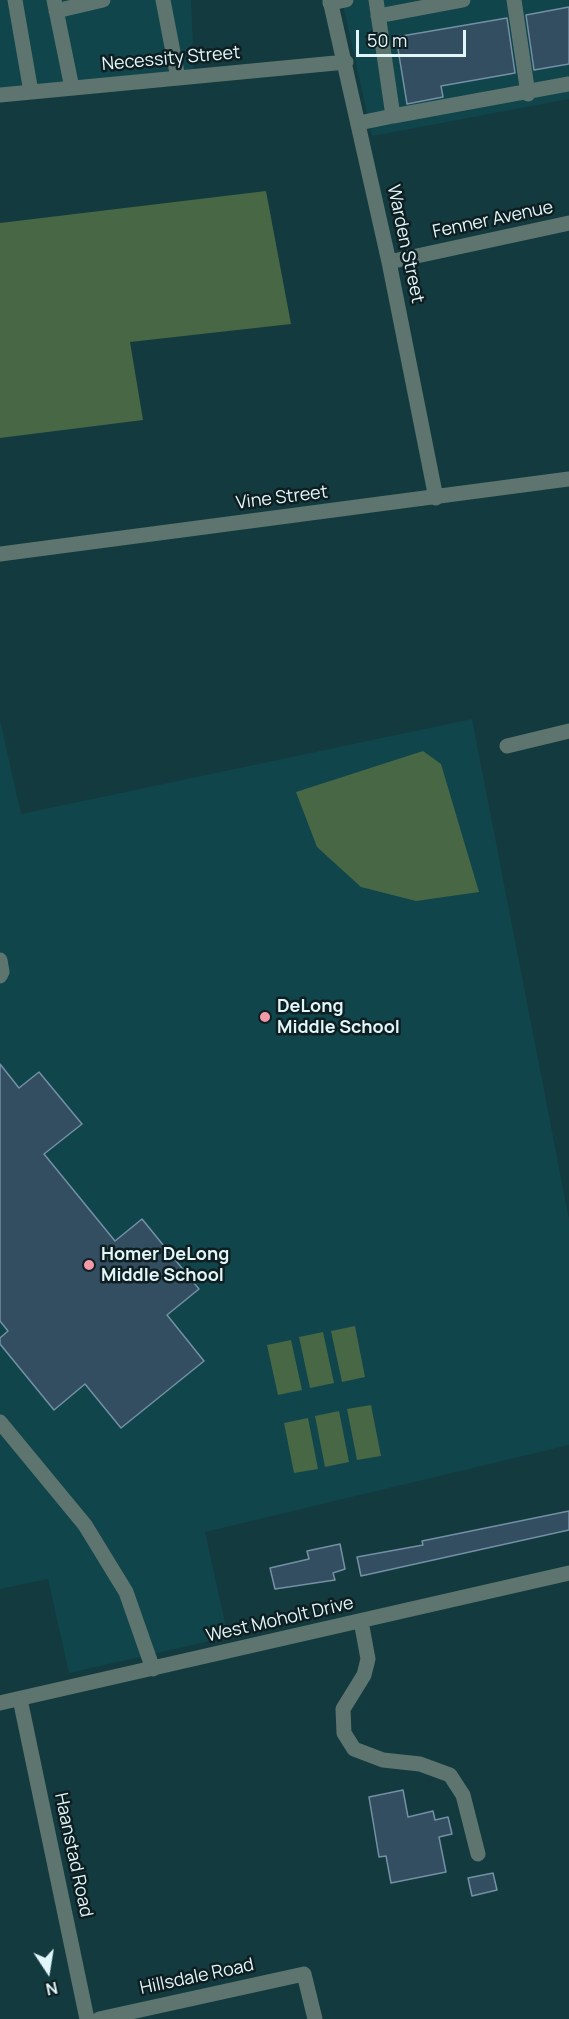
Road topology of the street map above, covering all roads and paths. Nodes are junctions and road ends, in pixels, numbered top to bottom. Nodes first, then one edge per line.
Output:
1 (15, 0) edge
2 (103, 0) edge
3 (163, 0) edge
4 (346, 0) edge
5 (376, 0) edge
6 (463, 0) edge
7 (514, 0) edge
8 (330, 2) edge
9 (79, 3) edge
10 (55, 6) edge
11 (378, 16) junction
12 (346, 62) junction
13 (178, 78) junction
14 (569, 84) edge
15 (72, 88) junction
16 (31, 92) junction
17 (528, 94) junction
18 (0, 95) edge
19 (393, 116) junction
20 (359, 123) junction
21 (569, 223) edge
22 (389, 262) junction
23 (569, 479) edge
24 (436, 498) junction
25 (0, 554) edge
26 (569, 731) edge
27 (507, 746) dead end
28 (0, 960) edge
29 (0, 976) edge
30 (0, 1422) edge
31 (569, 1573) edge
32 (361, 1621) junction
33 (153, 1669) junction
34 (20, 1699) junction
35 (0, 1703) edge
36 (478, 1854) dead end
37 (87, 2019) edge
38 (99, 2019) edge
39 (315, 2019) edge

1 - 16 street
2 - 9 street
3 - 13 street
4 - 8 street
5 - 11 street
6 - 11 street
7 - 17 street
8 - 12 street, Warden Street
9 - 10 street
10 - 15 street
11 - 19 street
12 - 13 street, Necessity Street
12 - 20 street, Warden Street
13 - 15 street, Necessity Street
14 - 17 street
15 - 16 street, Necessity Street
16 - 18 street, Necessity Street
17 - 19 street
19 - 20 street
20 - 22 street, Warden Street
21 - 22 street, Fenner Avenue
22 - 24 street, Warden Street
23 - 24 street, Vine Street
24 - 25 street, Vine Street
26 - 27 street
28 - 29 street
30 - 33 street
31 - 32 street, West Moholt Drive
32 - 33 street, West Moholt Drive
32 - 36 street
33 - 34 street, West Moholt Drive
34 - 35 street, West Moholt Drive
34 - 37 street, Haanstad Road
38 - 39 street, Hillsdale Road

